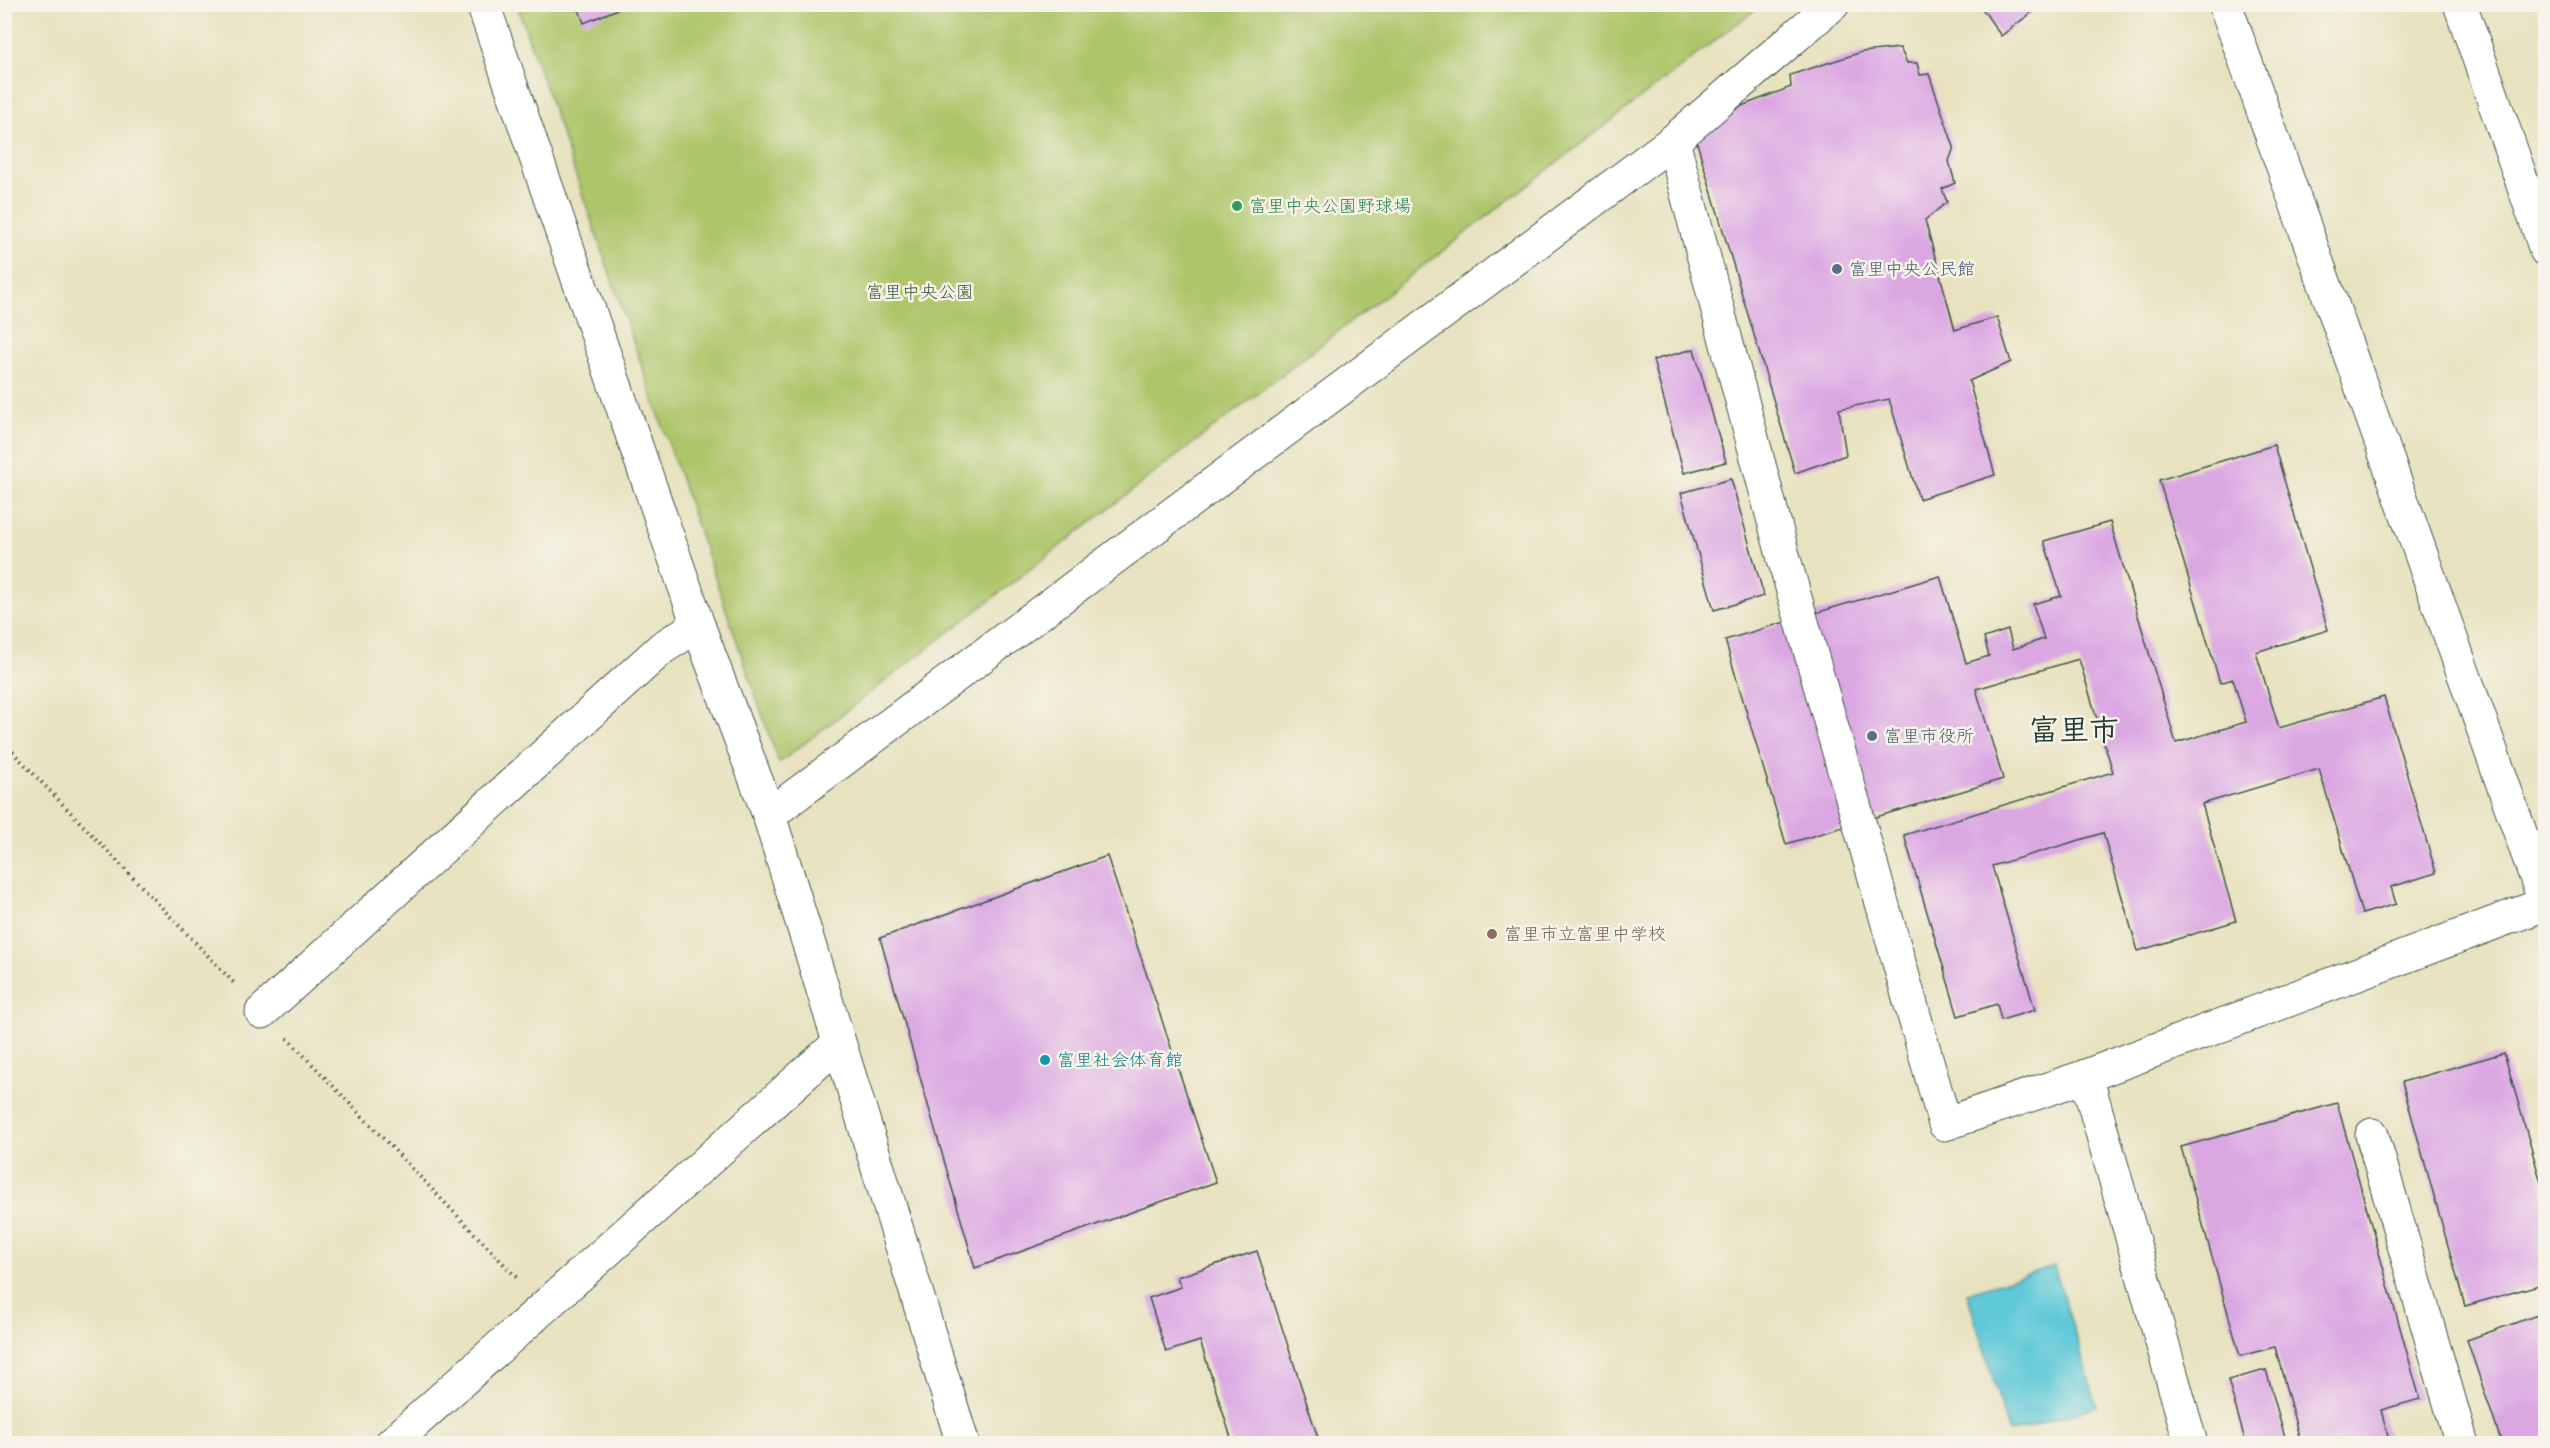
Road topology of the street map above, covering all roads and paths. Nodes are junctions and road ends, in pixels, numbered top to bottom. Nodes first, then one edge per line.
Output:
1 (483, 4) edge
2 (1833, 4) edge
3 (2225, 4) edge
4 (2460, 4) edge
5 (1673, 141) junction
6 (2546, 250) edge
7 (698, 625) junction
8 (769, 815) junction
9 (2545, 904) edge
10 (262, 1012) dead end
11 (839, 1043) junction
12 (2086, 1076) junction
13 (2372, 1135) dead end
14 (391, 1443) edge
15 (963, 1443) edge
16 (2191, 1443) edge
17 (2462, 1443) edge

1 - 7 street
2 - 5 street
3 - 9 street
4 - 6 street
5 - 8 street
5 - 12 street
7 - 8 street
7 - 10 street
8 - 11 street
9 - 12 street
11 - 14 street
11 - 15 street
12 - 16 street
13 - 17 street

